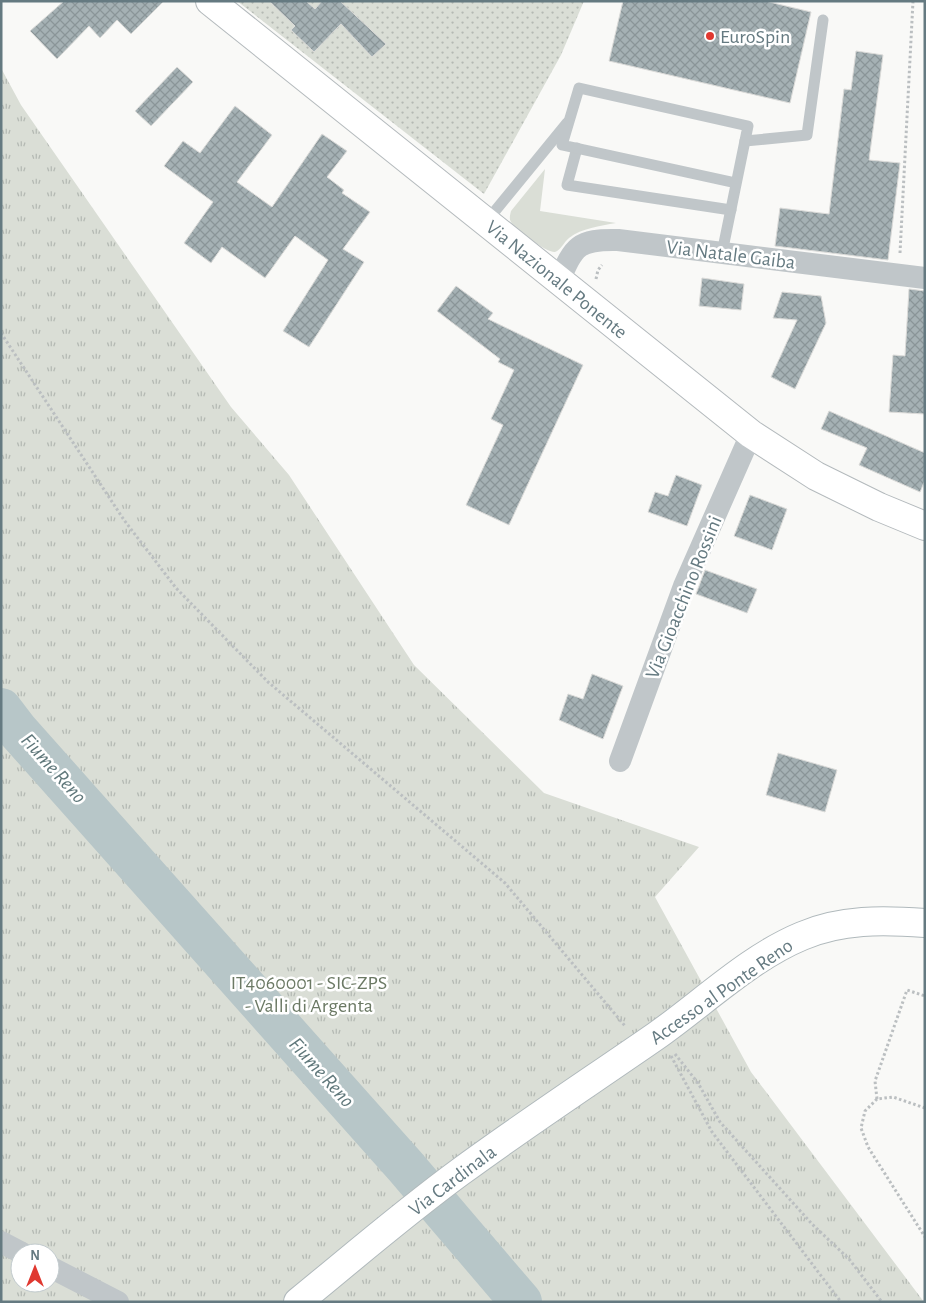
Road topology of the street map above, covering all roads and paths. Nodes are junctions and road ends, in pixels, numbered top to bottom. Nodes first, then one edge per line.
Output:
1 (210, 1) edge
2 (913, 1) edge
3 (823, 20) dead end
4 (570, 119) junction
5 (745, 141) junction
6 (577, 148) junction
7 (736, 183) junction
8 (731, 210) junction
9 (486, 222) junction
10 (722, 253) junction
11 (899, 275) junction
12 (925, 278) edge
13 (559, 281) junction
14 (1, 333) edge
15 (751, 434) junction
16 (925, 526) edge
17 (620, 761) dead end
18 (925, 923) edge
19 (925, 996) edge
20 (650, 1040) junction
21 (611, 1067) joint
22 (877, 1099) junction
23 (925, 1108) edge
24 (925, 1237) edge
25 (60, 1272) edge
26 (118, 1302) edge
27 (298, 1302) edge
28 (841, 1302) edge
29 (882, 1302) edge

1 - 9 main road, Via Nazionale Ponente
2 - 11 path
3 - 5 lane
4 - 5 lane
4 - 6 lane
4 - 9 lane
5 - 7 lane
6 - 7 lane
6 - 8 lane
7 - 8 lane
8 - 10 lane
9 - 13 main road, Via Nazionale Ponente
10 - 11 street, Via Natale Gaiba
10 - 13 street, Via Natale Gaiba
11 - 12 street, Via Natale Gaiba
13 - 15 main road, Via Nazionale Ponente
14 - 20 path
15 - 16 main road, Via Nazionale Ponente
15 - 17 street, Via Gioacchino Rossini
18 - 20 main road, Accesso al Ponte Reno
19 - 22 path
20 - 21 main road, Accesso al Ponte Reno
20 - 28 path
20 - 29 path
21 - 27 main road, Via Cardinala
22 - 23 path
22 - 24 path
25 - 26 street

